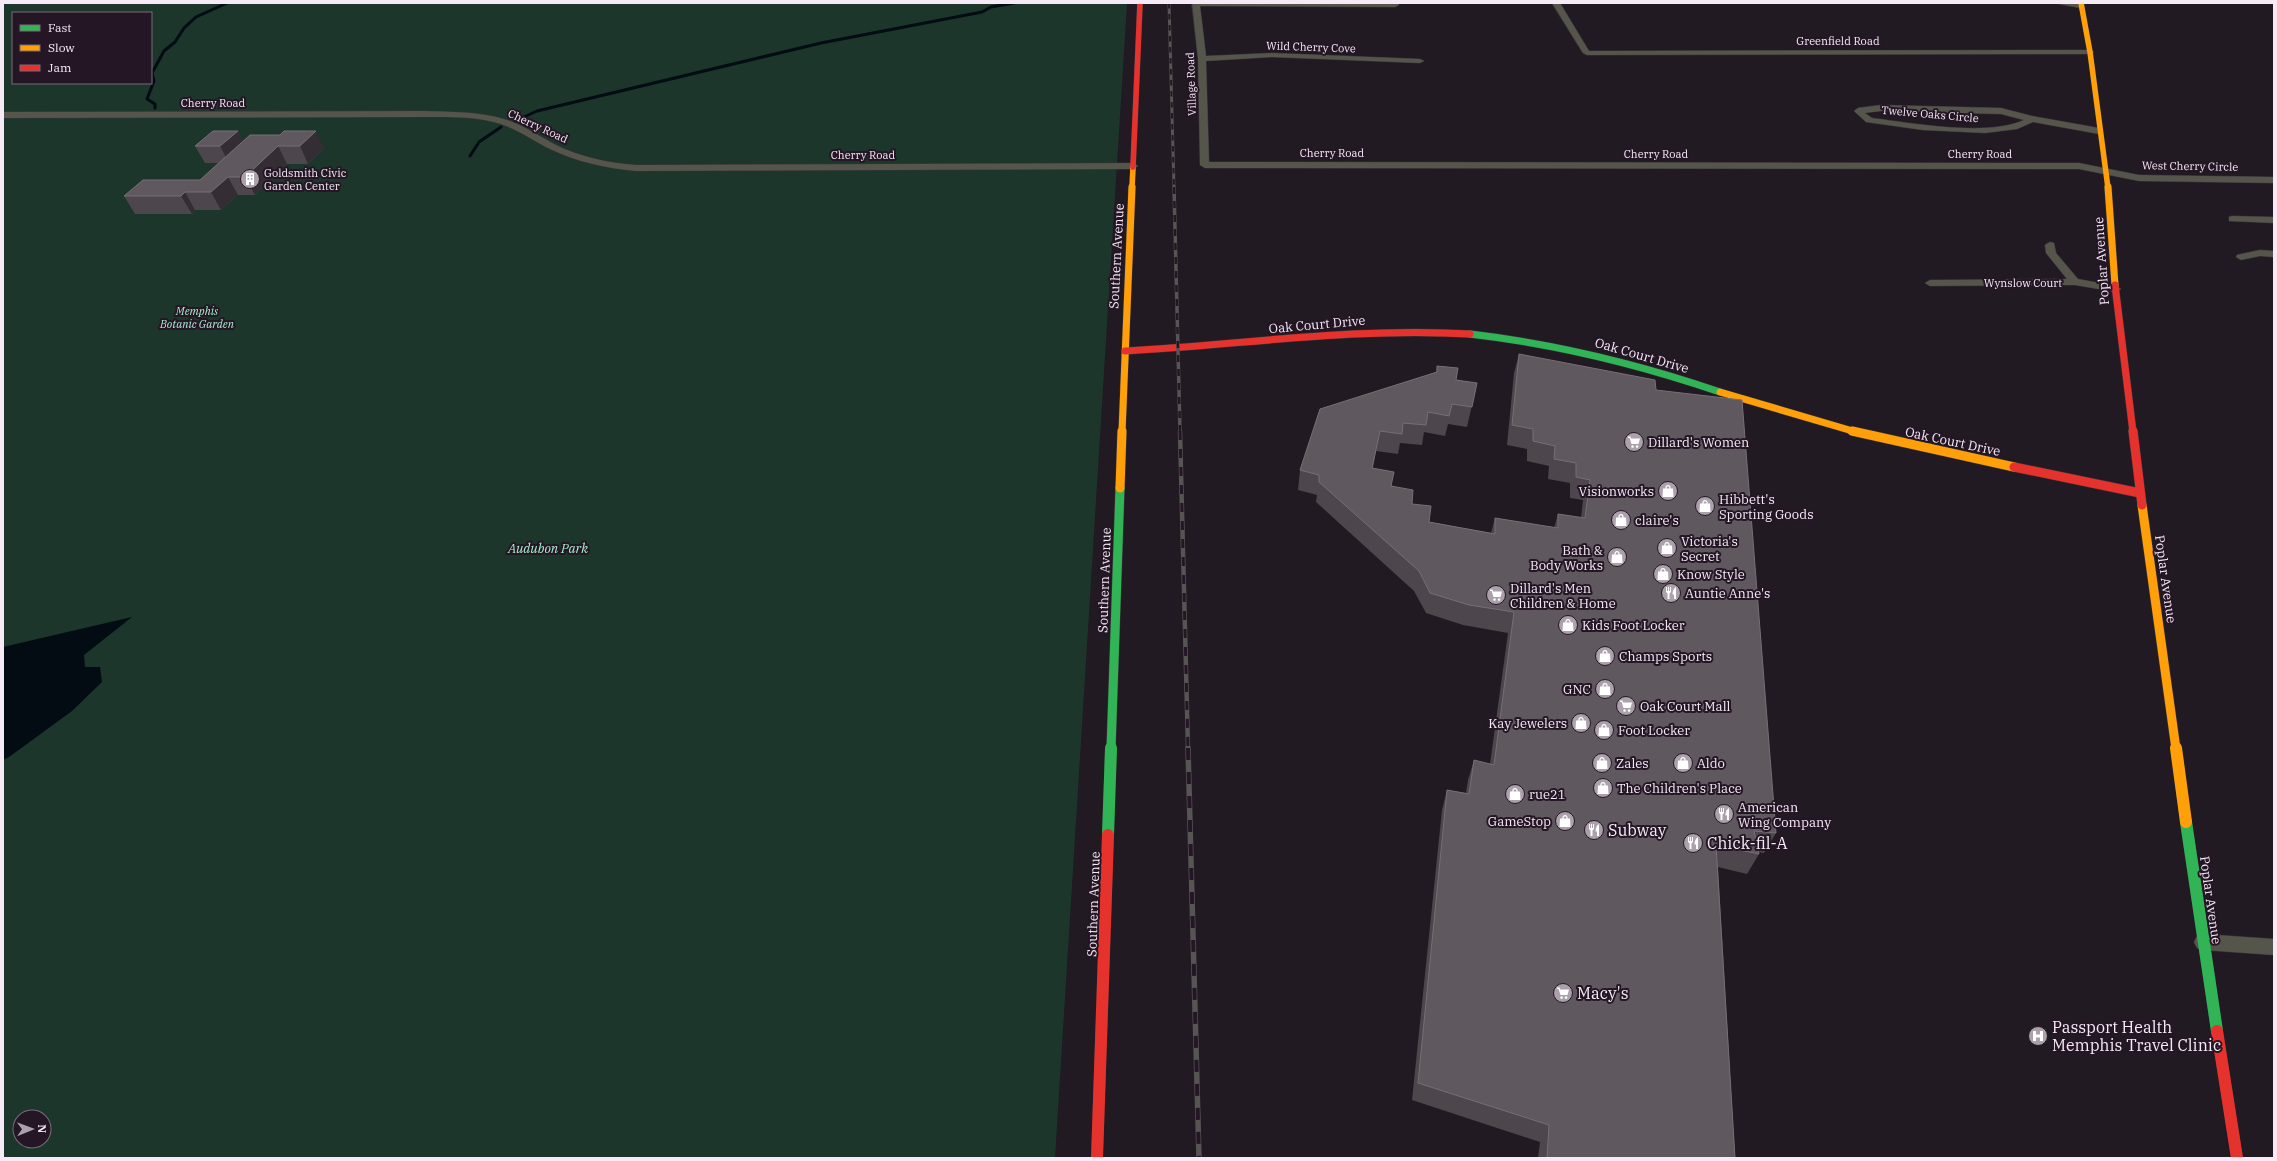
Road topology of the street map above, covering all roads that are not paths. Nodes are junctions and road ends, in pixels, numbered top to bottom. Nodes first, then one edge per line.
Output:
1 (1140, 3) edge
2 (1556, 3) edge
3 (2058, 3) edge
4 (1196, 4) edge
5 (2081, 4) edge
6 (1395, 5) dead end
7 (2090, 52) junction
8 (1202, 59) junction
9 (1420, 61) dead end
10 (3, 115) edge
11 (2032, 119) junction
12 (2099, 131) junction
13 (1205, 165) joint
14 (1133, 166) junction
15 (2107, 172) junction
16 (2259, 180) junction
17 (2274, 180) edge
18 (2274, 192) edge
19 (2232, 219) dead end
20 (2274, 220) edge
21 (2050, 245) dead end
22 (2274, 254) edge
23 (2241, 257) dead end
24 (2075, 282) junction
25 (1930, 283) dead end
26 (2116, 289) junction
27 (1125, 351) junction
28 (2140, 493) junction
29 (2203, 942) junction
30 (2274, 947) edge
31 (1097, 1158) edge
32 (2237, 1158) edge

1 - 14 street, Southern Avenue
2 - 7 street, Greenfield Road
3 - 5 street
4 - 6 street
4 - 8 street, Village Road
5 - 7 street, Poplar Avenue
7 - 12 street, Poplar Avenue
8 - 9 street, Wild Cherry Cove
8 - 13 street, Village Road
10 - 14 street, Cherry Road
11 - 11 street, Twelve Oaks Circle
11 - 12 street, Twelve Oaks Circle
12 - 15 street, Poplar Avenue
13 - 15 street, Cherry Road
14 - 27 street, Southern Avenue
15 - 16 street, West Cherry Circle
15 - 26 street, Poplar Avenue
16 - 17 street, West Cherry Circle
16 - 18 street
19 - 20 street
21 - 24 street
22 - 23 street
24 - 25 street, Wynslow Court
24 - 26 street, Wynslow Court
26 - 28 street, Poplar Avenue
27 - 28 street, Oak Court Drive
27 - 31 street, Southern Avenue
28 - 29 street, Poplar Avenue
29 - 30 street
29 - 32 street, Poplar Avenue

